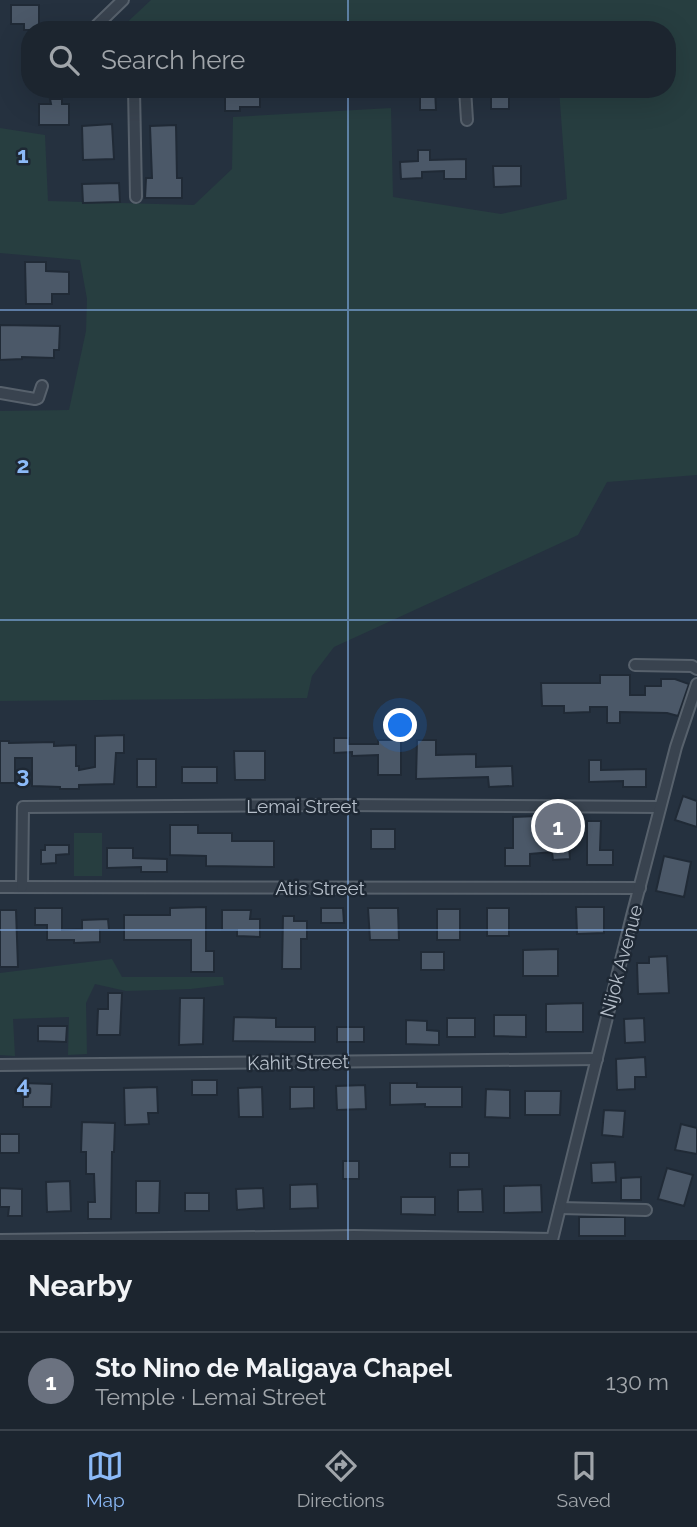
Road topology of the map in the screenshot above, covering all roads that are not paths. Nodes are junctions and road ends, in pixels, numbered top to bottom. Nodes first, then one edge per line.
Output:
1 (123, 0) edge
2 (101, 21) edge
3 (134, 98) edge
4 (466, 98) edge
5 (467, 120) dead end
6 (136, 197) dead end
7 (42, 386) dead end
8 (0, 393) edge
9 (635, 665) dead end
10 (697, 670) edge
11 (697, 684) edge
12 (660, 807) junction
13 (0, 887) edge
14 (22, 887) junction
15 (640, 888) junction
16 (597, 1059) junction
17 (0, 1065) edge
18 (560, 1208) junction
19 (646, 1210) dead end
20 (1, 1240) edge
21 (552, 1240) edge

1 - 2 street
3 - 6 street
4 - 5 street
7 - 8 street
9 - 10 street
11 - 12 street, Nijok Avenue
12 - 14 street, Lemai Street
12 - 15 street, Nijok Avenue
13 - 14 street, Atis Street
14 - 15 street, Atis Street
15 - 16 street, Nijok Avenue
16 - 17 street, Kahit Street
16 - 18 street, Nijok Avenue
18 - 19 street
18 - 21 street, Nijok Avenue
20 - 21 street

